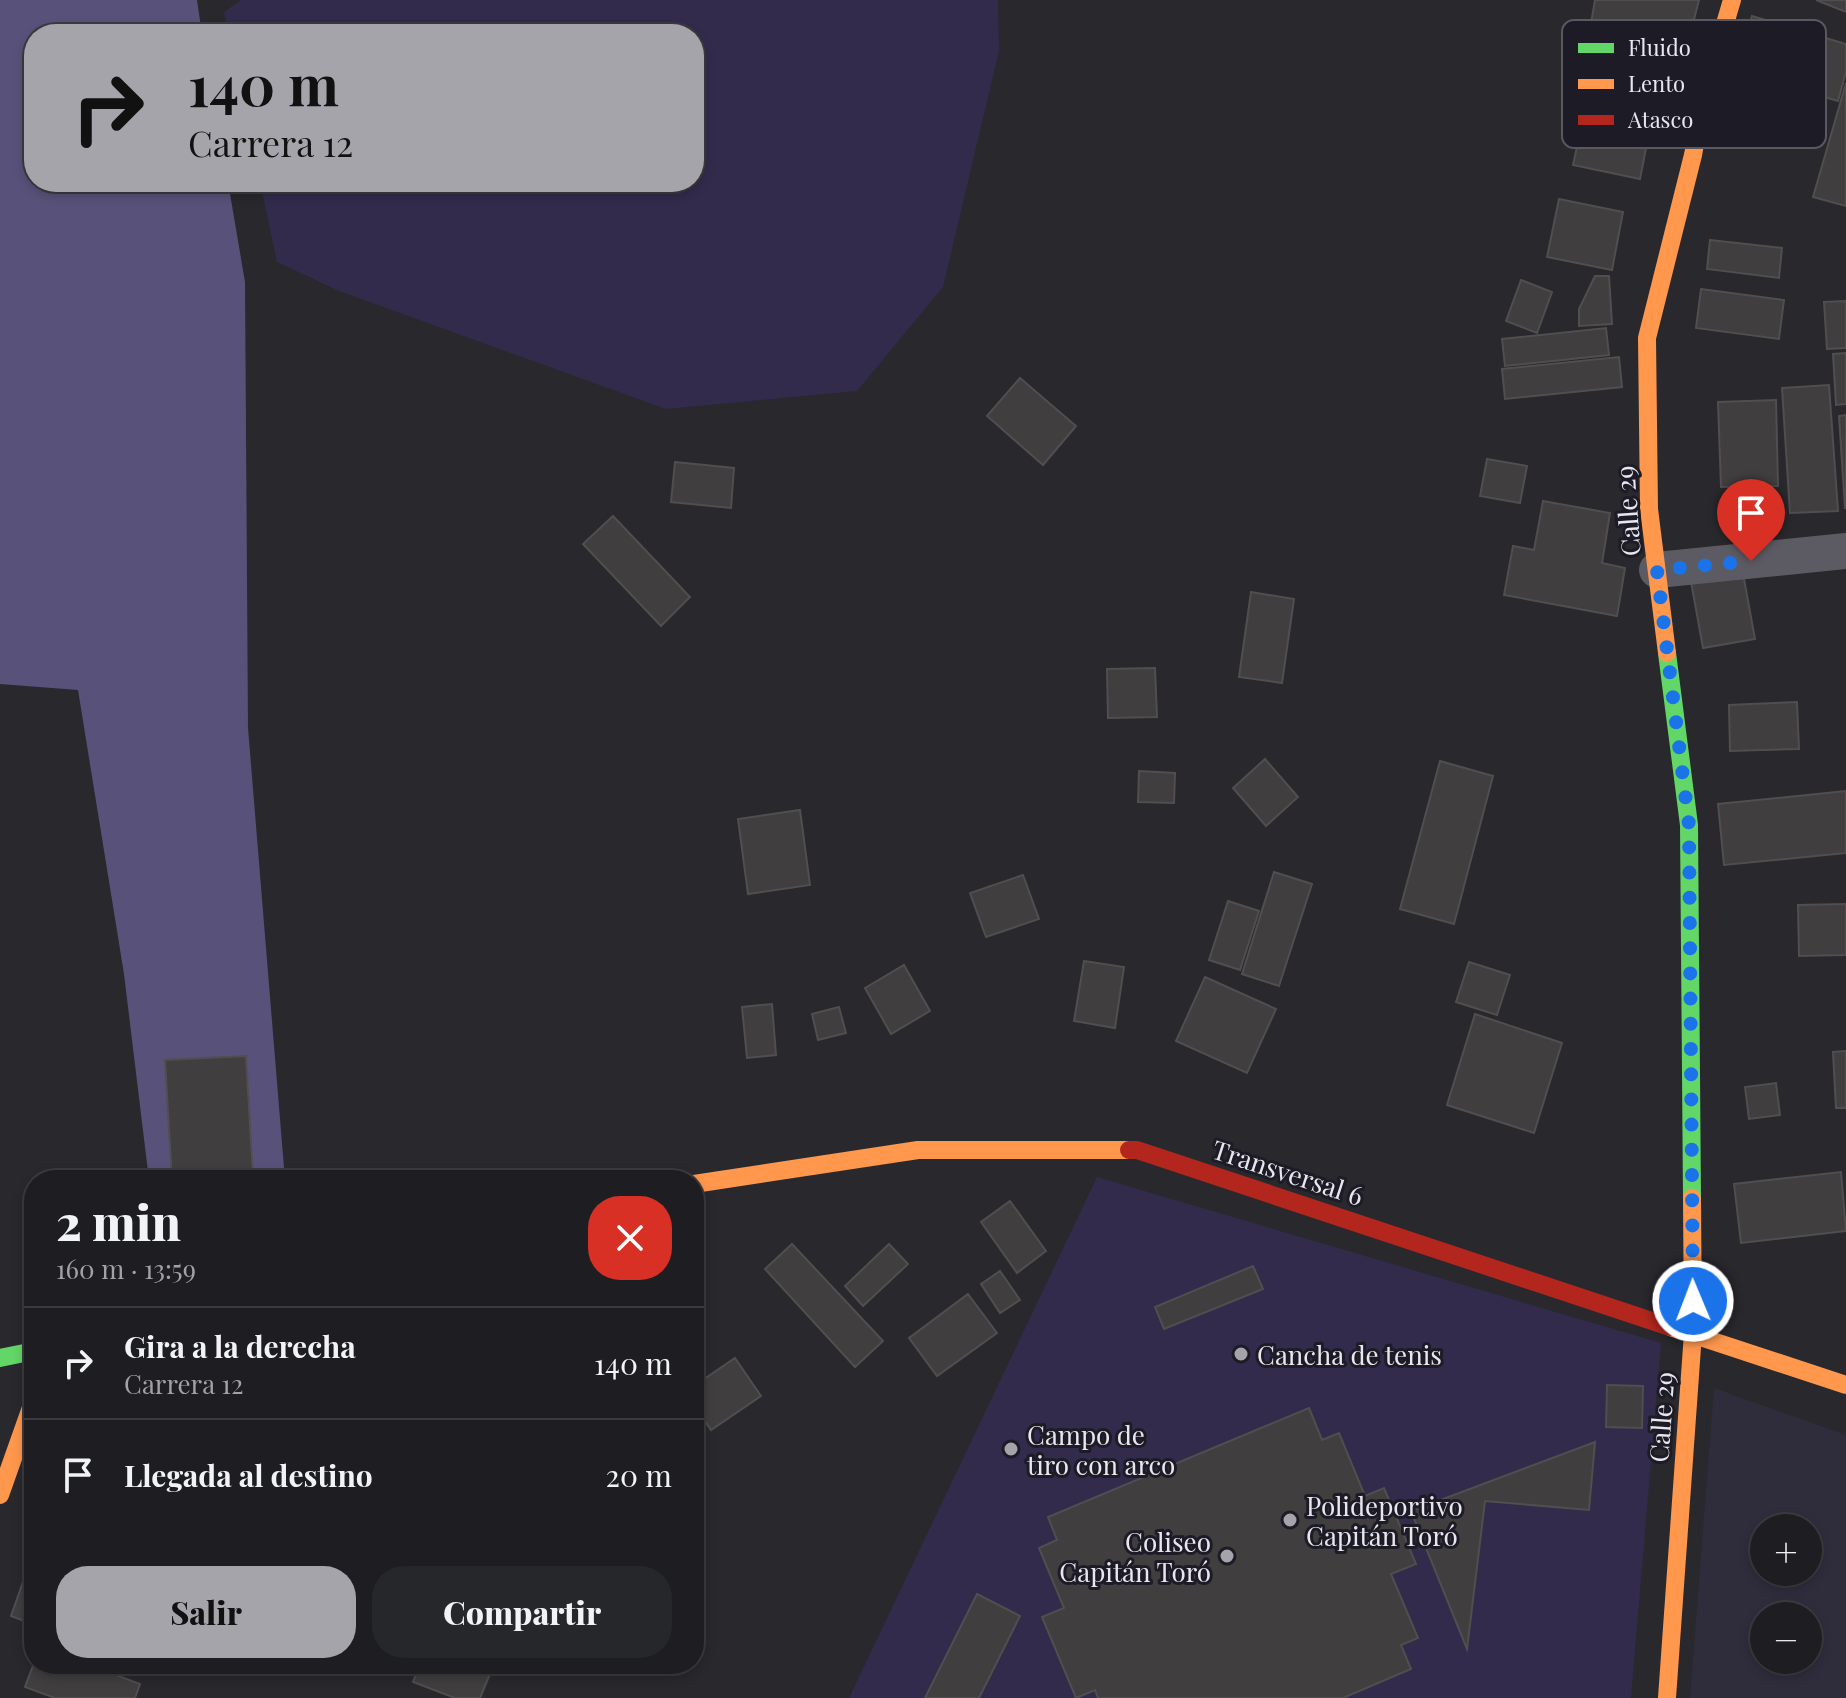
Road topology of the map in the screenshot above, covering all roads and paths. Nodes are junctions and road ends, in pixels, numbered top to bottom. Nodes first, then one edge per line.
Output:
1 (1732, 0) edge
2 (1726, 20) edge
3 (1694, 148) edge
4 (1846, 551) edge
5 (1657, 570) junction
6 (704, 1182) edge
7 (1693, 1333) junction
8 (24, 1353) edge
9 (0, 1358) edge
10 (1846, 1385) edge
11 (24, 1427) edge
12 (0, 1495) edge
13 (1667, 1698) edge

1 - 2 street, Calle 29
3 - 5 street, Calle 29
4 - 5 street
5 - 7 street, Calle 29
6 - 7 street, Transversal 6
7 - 10 street, Transversal 6
7 - 13 street, Calle 29
8 - 9 street
11 - 12 street

